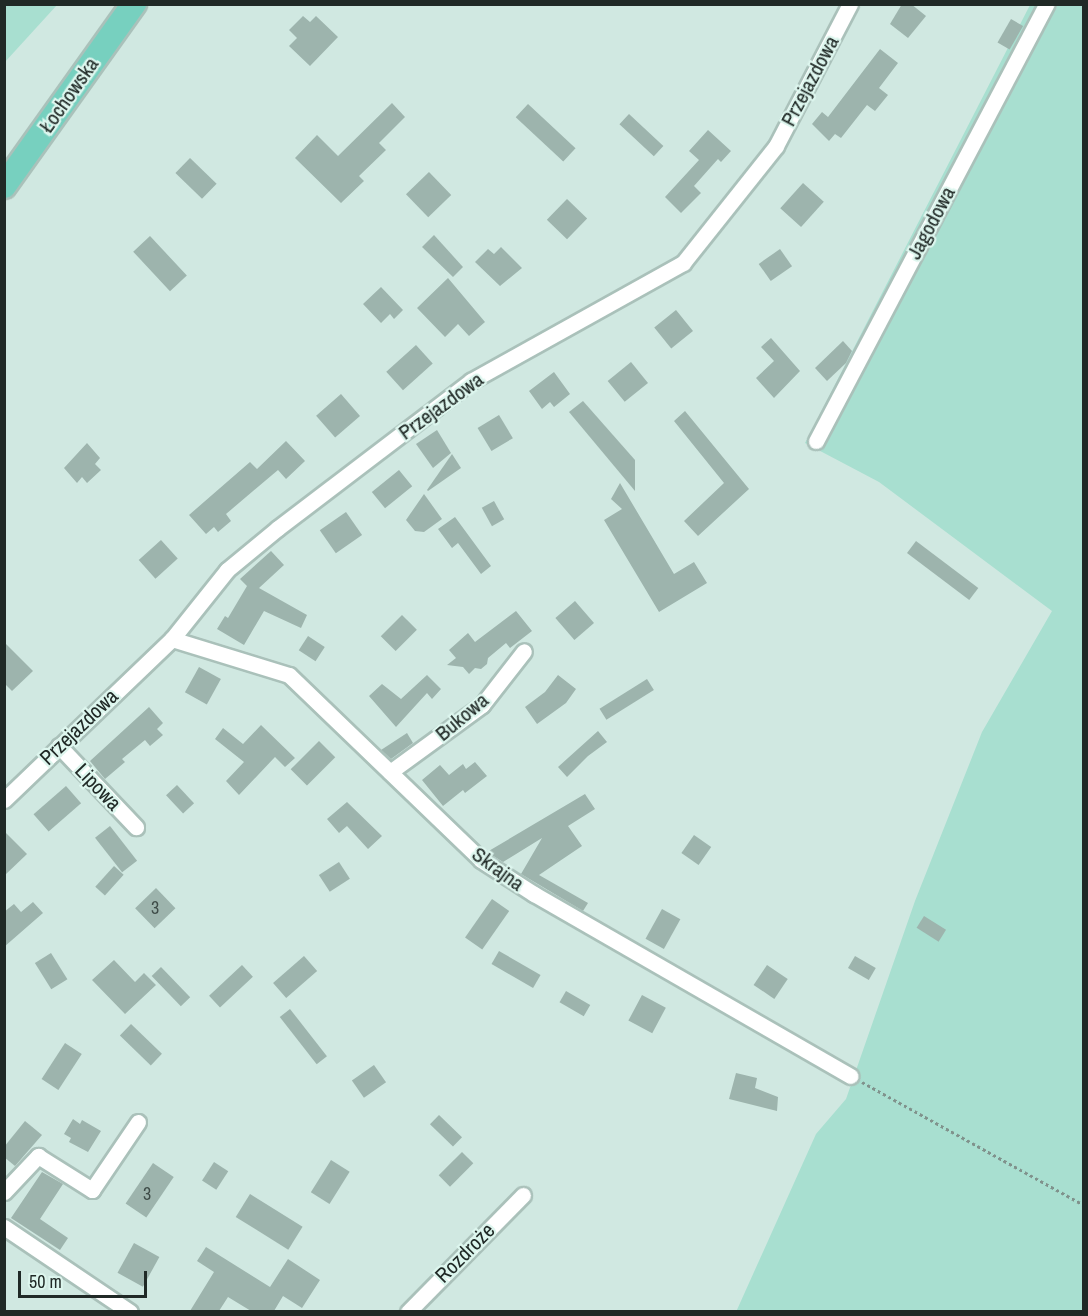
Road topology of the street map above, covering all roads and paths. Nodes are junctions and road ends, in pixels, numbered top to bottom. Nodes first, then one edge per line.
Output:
1 (134, 4) edge
2 (1046, 4) edge
3 (849, 5) edge
4 (4, 186) edge
5 (816, 441) dead end
6 (172, 639) junction
7 (524, 651) dead end
8 (59, 746) junction
9 (390, 772) junction
10 (7, 789) edge
11 (136, 827) dead end
12 (850, 1076) joint
13 (138, 1122) dead end
14 (4, 1192) edge
15 (523, 1195) dead end
16 (1083, 1205) edge
17 (4, 1227) edge
18 (130, 1311) edge
19 (408, 1311) edge

1 - 4 main road, Łochowska
2 - 5 street, Jagodowa
3 - 6 street, Przejazdowa
6 - 8 street, Przejazdowa
6 - 9 street, Skrajna
7 - 9 street, Bukowa
8 - 10 street, Przejazdowa
8 - 11 street, Lipowa
9 - 12 street, Skrajna
12 - 16 path
13 - 14 street
15 - 19 street, Rozdroże
17 - 18 street

